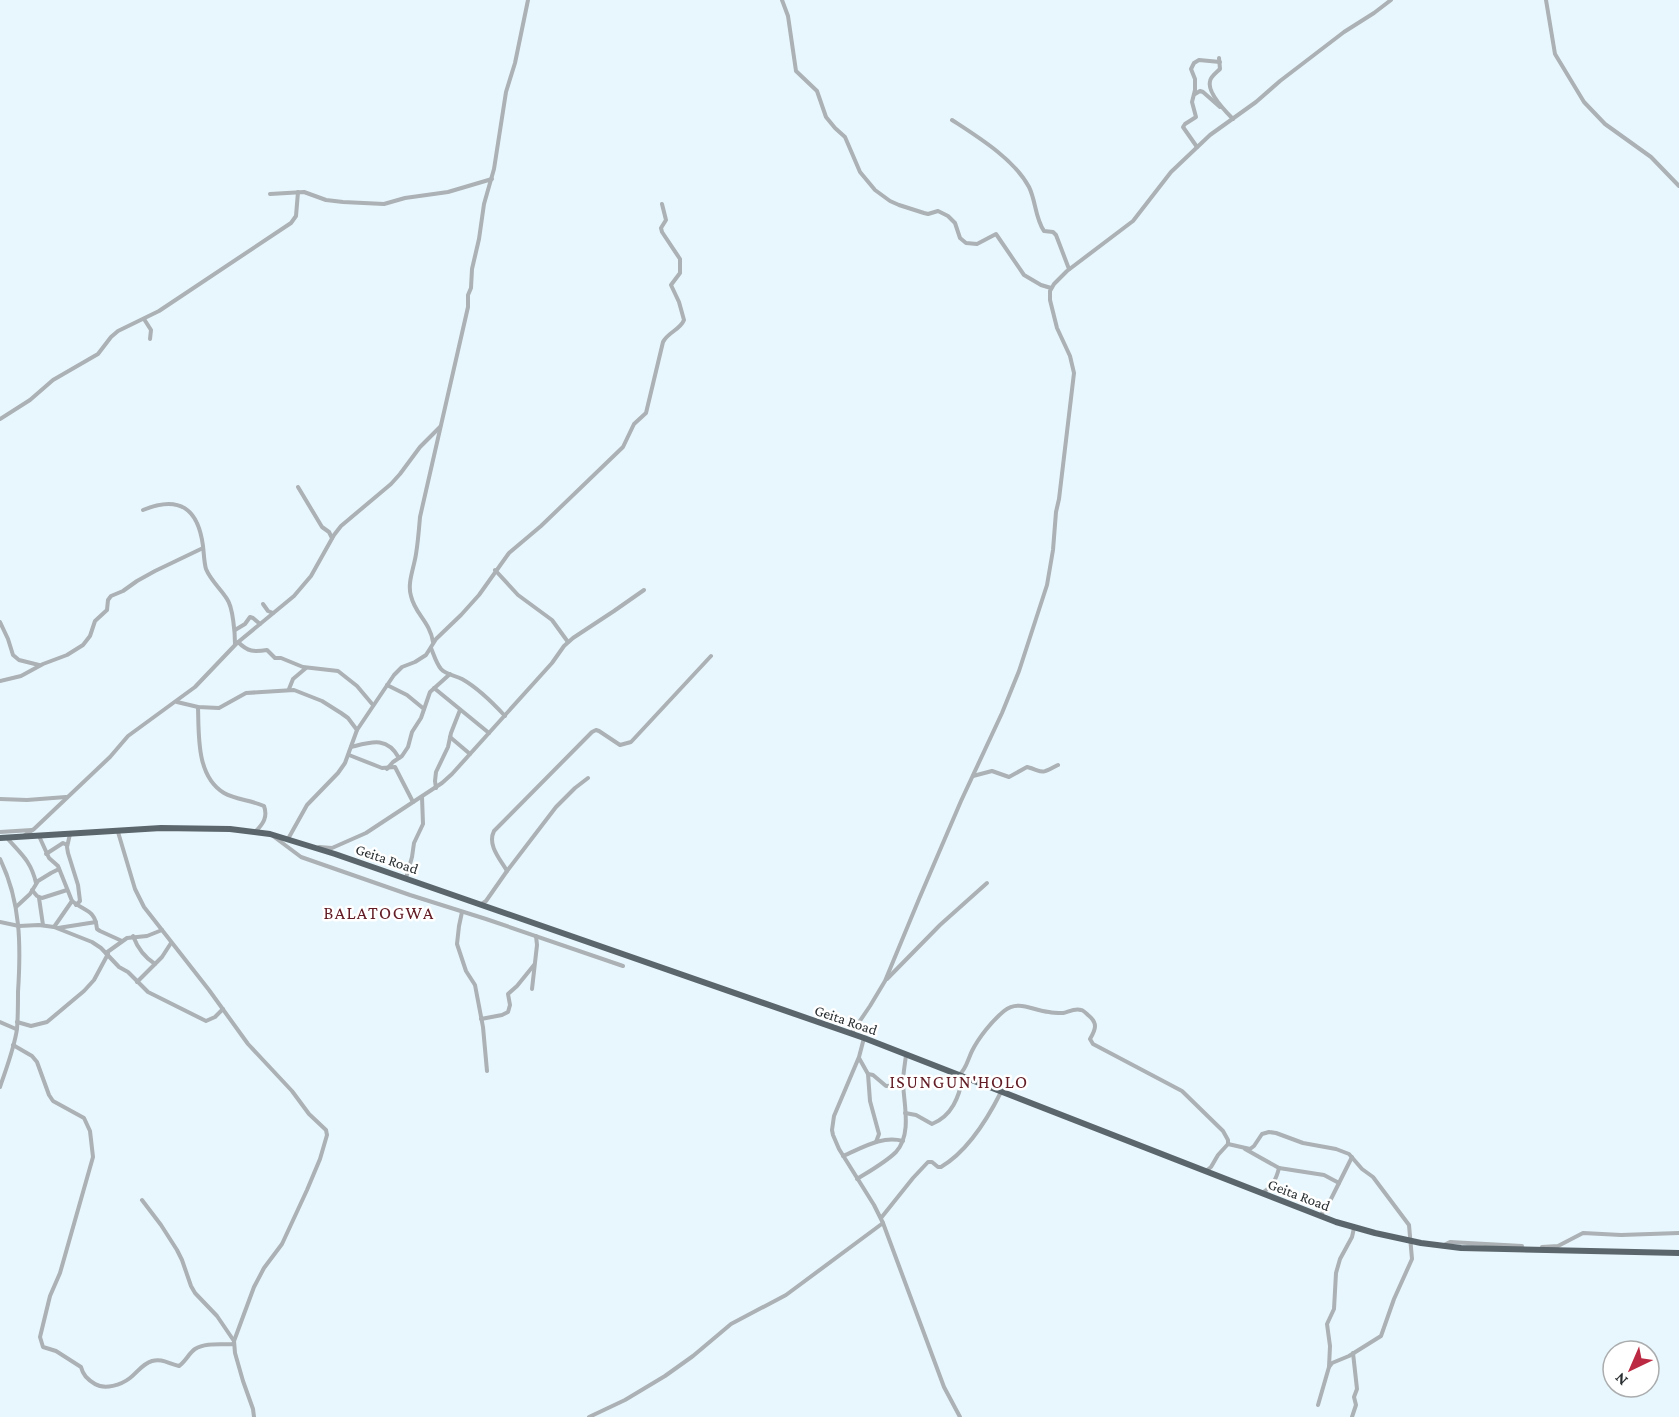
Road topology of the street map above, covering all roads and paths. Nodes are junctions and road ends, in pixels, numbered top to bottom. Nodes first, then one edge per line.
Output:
1 (528, 0) edge
2 (782, 0) edge
3 (1390, 0) edge
4 (1546, 0) edge
5 (1193, 94) junction
6 (1226, 111) junction
7 (1240, 114) junction
8 (1233, 119) junction
9 (952, 120) dead end
10 (1197, 147) junction
11 (492, 179) junction
12 (1679, 186) edge
13 (298, 192) junction
14 (270, 194) dead end
15 (662, 204) dead end
16 (1069, 269) junction
17 (1051, 288) junction
18 (144, 319) junction
19 (150, 339) dead end
20 (0, 419) edge
21 (440, 427) junction
22 (298, 487) dead end
23 (143, 510) dead end
24 (332, 538) junction
25 (203, 548) junction
26 (495, 570) junction
27 (644, 590) dead end
28 (263, 604) dead end
29 (273, 613) junction
30 (0, 622) edge
31 (260, 624) junction
32 (1, 630) edge
33 (234, 631) junction
34 (568, 642) junction
35 (237, 644) junction
36 (432, 645) junction
37 (711, 656) dead end
38 (39, 666) junction
39 (306, 668) junction
40 (450, 674) junction
41 (0, 681) edge
42 (387, 685) junction
43 (434, 688) junction
44 (288, 689) junction
45 (177, 702) junction
46 (374, 705) junction
47 (198, 707) junction
48 (424, 709) junction
49 (460, 710) junction
50 (505, 716) junction
51 (357, 730) junction
52 (489, 733) junction
53 (450, 737) junction
54 (351, 747) junction
55 (470, 754) junction
56 (349, 755) junction
57 (399, 758) junction
58 (1058, 765) dead end
59 (387, 768) junction
60 (973, 776) junction
61 (588, 778) dead end
62 (436, 788) junction
63 (67, 797) junction
64 (422, 797) junction
65 (0, 799) edge
66 (413, 802) junction
67 (34, 829) junction
68 (0, 832) edge
69 (118, 832) junction
70 (255, 832) junction
71 (70, 834) junction
72 (270, 834) junction
73 (39, 836) junction
74 (22, 837) junction
75 (3, 838) edge
76 (288, 839) junction
77 (68, 846) junction
78 (315, 847) junction
79 (46, 854) junction
80 (0, 860) edge
81 (59, 869) junction
82 (507, 871) junction
83 (405, 878) junction
84 (987, 883) dead end
85 (36, 884) junction
86 (32, 890) junction
87 (67, 890) junction
88 (39, 898) junction
89 (72, 902) junction
90 (76, 905) junction
91 (479, 905) junction
92 (16, 907) junction
93 (462, 912) junction
94 (0, 922) edge
95 (96, 922) junction
96 (43, 925) junction
97 (19, 926) junction
98 (56, 927) junction
99 (162, 930) junction
100 (133, 936) junction
101 (536, 936) junction
102 (123, 941) junction
103 (171, 942) junction
104 (107, 954) junction
105 (155, 964) junction
106 (534, 965) junction
107 (622, 966) dead end
108 (885, 981) junction
109 (137, 982) junction
110 (532, 990) dead end
111 (223, 1010) junction
112 (481, 1019) junction
113 (0, 1022) edge
114 (17, 1022) junction
115 (17, 1029) junction
116 (850, 1034) junction
117 (864, 1038) junction
118 (13, 1045) junction
119 (906, 1055) junction
120 (859, 1058) junction
121 (488, 1071) dead end
122 (868, 1074) junction
123 (961, 1076) junction
124 (903, 1085) junction
125 (0, 1087) edge
126 (1001, 1092) junction
127 (905, 1113) junction
128 (903, 1141) junction
129 (876, 1142) junction
130 (1228, 1144) junction
131 (1242, 1148) junction
132 (843, 1156) junction
133 (1352, 1157) junction
134 (1280, 1168) junction
135 (1205, 1172) junction
136 (857, 1179) junction
137 (1339, 1183) junction
138 (1261, 1194) junction
139 (142, 1200) dead end
140 (1317, 1215) junction
141 (880, 1218) junction
142 (883, 1223) junction
143 (1354, 1228) junction
144 (1679, 1233) edge
145 (1410, 1241) junction
146 (1439, 1245) junction
147 (1679, 1253) edge
148 (234, 1343) junction
149 (1353, 1353) junction
150 (1329, 1366) junction
151 (1318, 1405) dead end
152 (254, 1417) edge
153 (589, 1417) edge
154 (960, 1417) edge
155 (1352, 1417) edge

1 - 11 street
2 - 17 street
3 - 7 street
4 - 12 street
5 - 6 street
5 - 6 street
5 - 10 street
6 - 7 street
6 - 8 street
7 - 8 street
8 - 10 street
9 - 16 street
10 - 16 street
11 - 13 street
11 - 21 street
13 - 14 street
13 - 18 street
15 - 26 street
16 - 17 street
17 - 60 street
18 - 19 street
18 - 20 street
21 - 24 street
21 - 36 street
22 - 24 street
23 - 25 street
24 - 29 street
25 - 33 street
25 - 38 street
26 - 34 street
26 - 36 street
27 - 34 street
28 - 29 street
29 - 31 street
30 - 32 street
31 - 33 street
31 - 35 street
32 - 38 street
33 - 35 street
34 - 50 street
35 - 39 street
35 - 45 street
36 - 40 street
36 - 42 street
37 - 82 street
38 - 41 street
39 - 44 street
39 - 46 street
40 - 43 street
40 - 50 street
42 - 46 street
42 - 48 street
43 - 48 street
43 - 49 street
44 - 47 street
44 - 51 street
45 - 47 street
45 - 63 street
46 - 51 street
47 - 70 street
48 - 57 street
49 - 52 street
49 - 53 street
50 - 52 street
51 - 54 street
52 - 55 street
53 - 55 street
53 - 62 street
54 - 56 street
54 - 57 street
55 - 62 street
56 - 59 street
56 - 76 street
57 - 59 street
58 - 60 street
59 - 66 street
60 - 108 street
61 - 82 street
62 - 64 street
63 - 65 street
63 - 67 street
64 - 66 street
64 - 83 street
66 - 78 street
67 - 68 street
67 - 74 street
69 - 70 highway, Geita Road
69 - 71 highway, Geita Road
69 - 99 street
70 - 72 highway, Geita Road
71 - 73 highway, Geita Road
71 - 77 street
72 - 76 highway, Geita Road
72 - 93 street
73 - 74 highway, Geita Road
73 - 79 street
74 - 75 highway, Geita Road
75 - 85 street
76 - 78 highway, Geita Road
77 - 79 street
77 - 90 street
78 - 83 highway, Geita Road
79 - 81 street
80 - 92 street
81 - 85 street
81 - 87 street
82 - 91 street
83 - 91 highway, Geita Road
84 - 108 street
85 - 86 street
86 - 88 street
86 - 92 street
87 - 88 street
87 - 89 street
88 - 96 street
89 - 90 street
89 - 98 street
90 - 95 street
91 - 116 highway, Geita Road
92 - 97 street
93 - 101 street
93 - 112 street
94 - 97 street
95 - 98 street
95 - 102 street
96 - 97 street
96 - 98 street
97 - 114 street
98 - 104 street
99 - 100 street
99 - 103 street
100 - 102 street
100 - 105 street
101 - 106 street
101 - 107 street
102 - 104 street
103 - 105 street
103 - 111 street
104 - 109 street
104 - 114 street
105 - 109 street
106 - 110 street
106 - 112 street
108 - 116 street
109 - 111 street
111 - 148 street
112 - 121 street
113 - 115 street
114 - 115 street
115 - 118 street
116 - 117 highway, Geita Road
117 - 119 highway, Geita Road
117 - 120 street
118 - 125 street
118 - 148 street
119 - 123 highway, Geita Road
119 - 124 street
120 - 122 street
120 - 132 street
122 - 124 street
122 - 129 street
123 - 126 highway, Geita Road
123 - 127 street
123 - 130 street
124 - 127 street
126 - 135 highway, Geita Road
126 - 141 street
127 - 128 street
128 - 129 street
128 - 136 street
129 - 132 street
130 - 131 street
130 - 135 street
131 - 133 street
131 - 134 street
132 - 136 street
133 - 137 street
133 - 145 street
134 - 137 street
134 - 138 street
135 - 138 highway, Geita Road
136 - 141 street
137 - 140 street
138 - 140 highway, Geita Road
139 - 148 street
140 - 143 highway, Geita Road
141 - 142 street
142 - 153 street
142 - 154 street
143 - 145 highway, Geita Road
143 - 150 street
144 - 146 street
145 - 146 highway, Geita Road
145 - 149 street
146 - 147 highway, Geita Road
148 - 152 street
149 - 150 street
149 - 155 street
150 - 151 street

